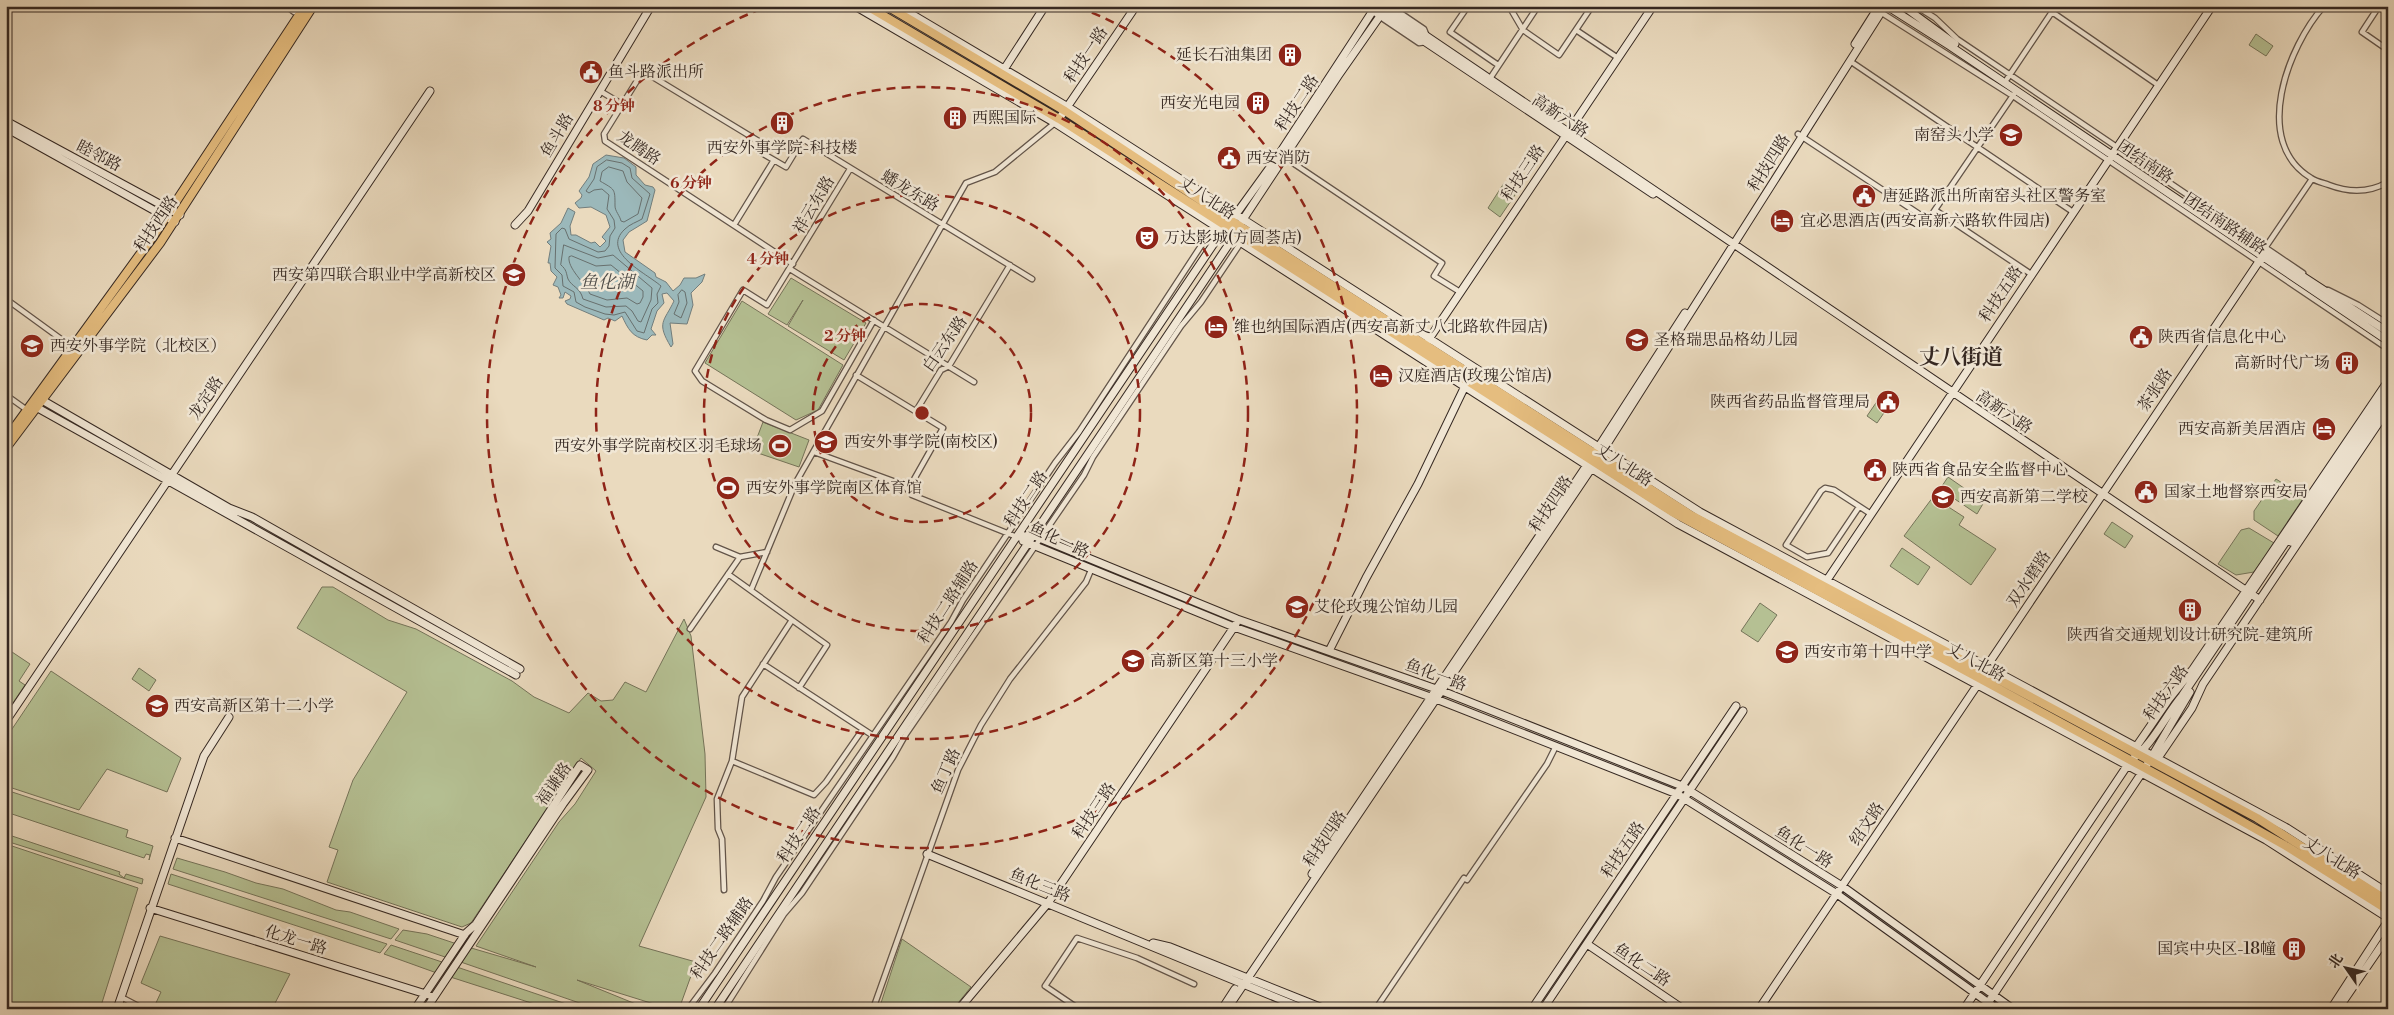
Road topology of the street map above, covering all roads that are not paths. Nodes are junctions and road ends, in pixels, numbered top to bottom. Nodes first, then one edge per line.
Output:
1 (286, 6) edge
2 (304, 6) edge
3 (313, 6) edge
4 (651, 6) edge
5 (855, 6) edge
6 (867, 6) edge
7 (887, 6) edge
8 (898, 6) edge
9 (1045, 6) edge
10 (1136, 6) edge
11 (1364, 6) edge
12 (1468, 6) edge
13 (1509, 6) edge
14 (1538, 6) edge
15 (1592, 6) edge
16 (1653, 6) edge
17 (1886, 6) edge
18 (1903, 6) edge
19 (1916, 6) edge
20 (2324, 6) edge
21 (2379, 6) edge
22 (2055, 7) edge
23 (2208, 8) edge
24 (1380, 9) edge
25 (1877, 9) edge
26 (294, 12) dead end
27 (2052, 12) junction
28 (1523, 30) junction
29 (1576, 30) junction
30 (2388, 50) edge
31 (1618, 58) junction
32 (1850, 61) junction
33 (1498, 65) junction
34 (1003, 71) junction
35 (2009, 77) junction
36 (1488, 81) junction
37 (2158, 85) junction
38 (430, 91) dead end
39 (600, 91) junction
40 (2015, 93) junction
41 (622, 104) junction
42 (1066, 109) junction
43 (6, 121) edge
44 (1057, 121) junction
45 (6, 128) edge
46 (1567, 134) junction
47 (1800, 135) junction
48 (1977, 148) junction
49 (2112, 154) junction
50 (1284, 157) junction
51 (774, 160) junction
52 (850, 169) junction
53 (2312, 179) junction
54 (2388, 182) edge
55 (1935, 210) junction
56 (2072, 212) junction
57 (169, 213) junction
58 (177, 218) junction
59 (1216, 224) junction
60 (514, 225) dead end
61 (734, 225) junction
62 (943, 225) junction
63 (1236, 226) junction
64 (1730, 244) junction
65 (2262, 254) junction
66 (1010, 265) junction
67 (792, 266) junction
68 (2031, 274) junction
69 (1032, 279) dead end
70 (1460, 292) junction
71 (6, 299) edge
72 (874, 320) junction
73 (2388, 324) edge
74 (884, 327) junction
75 (2388, 332) edge
76 (2388, 341) edge
77 (72, 347) junction
78 (1423, 348) junction
79 (2388, 350) edge
80 (948, 366) junction
81 (856, 375) junction
82 (2388, 380) edge
83 (974, 382) dead end
84 (1465, 384) junction
85 (2388, 390) edge
86 (1952, 393) junction
87 (6, 395) edge
88 (42, 400) junction
89 (2388, 400) edge
90 (36, 408) junction
91 (2388, 409) edge
92 (28, 411) junction
93 (916, 411) junction
94 (6, 439) edge
95 (6, 448) edge
96 (814, 452) junction
97 (1599, 452) junction
98 (1591, 464) junction
99 (169, 477) junction
100 (908, 490) junction
101 (2102, 494) junction
102 (1859, 507) junction
103 (1871, 514) junction
104 (1008, 533) junction
105 (1032, 535) junction
106 (1017, 536) junction
107 (1041, 539) junction
108 (1026, 543) junction
109 (716, 547) dead end
110 (1035, 547) junction
111 (767, 552) junction
112 (740, 557) junction
113 (1091, 570) junction
114 (728, 574) junction
115 (1825, 583) junction
116 (751, 590) junction
117 (1817, 595) junction
118 (2253, 596) junction
119 (1237, 619) junction
120 (792, 620) junction
121 (1234, 627) junction
122 (690, 629) dead end
123 (1329, 651) junction
124 (763, 664) junction
125 (518, 672) dead end
126 (1982, 676) junction
127 (798, 688) junction
128 (1439, 690) junction
129 (1434, 698) junction
130 (1736, 706) dead end
131 (1744, 711) dead end
132 (229, 716) dead end
133 (6, 721) edge
134 (862, 729) junction
135 (872, 735) junction
136 (1556, 746) junction
137 (1706, 750) junction
138 (2140, 750) junction
139 (1714, 755) junction
140 (2153, 758) junction
141 (732, 761) junction
142 (2130, 762) junction
143 (2143, 770) junction
144 (1682, 786) junction
145 (1689, 791) junction
146 (1677, 794) junction
147 (1684, 798) junction
148 (175, 838) junction
149 (927, 854) junction
150 (1842, 886) junction
151 (724, 890) dead end
152 (2388, 893) edge
153 (1837, 894) junction
154 (2388, 901) edge
155 (1048, 903) junction
156 (150, 908) junction
157 (2388, 910) edge
158 (2388, 920) edge
159 (465, 935) junction
160 (2388, 936) edge
161 (1587, 944) junction
162 (1244, 980) junction
163 (1194, 984) dead end
164 (1980, 985) junction
165 (1975, 993) junction
166 (425, 994) junction
167 (1993, 995) junction
168 (121, 997) junction
169 (434, 997) junction
170 (1379, 1004) dead end
171 (1986, 1006) edge
172 (117, 1009) edge
173 (144, 1009) edge
174 (416, 1009) edge
175 (426, 1009) edge
176 (688, 1009) edge
177 (699, 1009) edge
178 (715, 1009) edge
179 (724, 1009) edge
180 (872, 1009) edge
181 (959, 1009) edge
182 (1079, 1009) edge
183 (1222, 1009) edge
184 (1228, 1009) edge
185 (1304, 1009) edge
186 (1325, 1009) edge
187 (1532, 1009) edge
188 (1543, 1009) edge
189 (1683, 1009) edge
190 (1760, 1009) edge
191 (1964, 1009) edge
192 (1998, 1009) edge
193 (2013, 1009) edge
194 (2331, 1009) edge
195 (2338, 1009) edge

1 - 26 street
2 - 57 main road, 科技西路
3 - 58 main road, 科技西路
4 - 39 street, 鱼斗路
5 - 44 street
6 - 44 main road, 丈八北路
7 - 34 main road, 丈八北路
8 - 34 street
9 - 34 street
10 - 42 street, 科技一路
11 - 24 street
12 - 33 street
13 - 28 street
14 - 28 street
15 - 29 street
16 - 31 street, 科技三路
17 - 25 street, 科技四路
17 - 40 street, 团结南路
18 - 35 street, 团结南路
19 - 35 street
20 - 53 street
21 - 30 street
22 - 27 street
23 - 37 street, 科技五路
24 - 36 street, 高新六路
24 - 50 street, 科技二路
24 - 63 street, 科技二路
25 - 32 street, 科技四路
25 - 40 street
25 - 47 street, 科技四路
27 - 35 street
27 - 37 street
28 - 29 street
28 - 33 street
29 - 31 street
31 - 46 street, 科技三路
32 - 47 street, 科技四路
32 - 48 street
33 - 36 street
34 - 42 main road, 丈八北路
35 - 49 street, 团结南路
36 - 46 street, 高新六路
37 - 49 street, 科技五路
38 - 99 street, 龙定路
39 - 41 street
39 - 60 street, 鱼斗路
40 - 48 street
40 - 49 street, 团结南路
41 - 51 street
41 - 61 street, 龙腾路
42 - 44 street, 科技一路
42 - 63 main road, 丈八北路
43 - 57 street, 睦邻路
44 - 59 main road, 丈八北路
44 - 62 street
45 - 57 street, 睦邻路
46 - 64 street, 高新六路
46 - 70 street, 科技三路
47 - 55 street
47 - 64 street, 科技四路
48 - 55 street
48 - 56 street
49 - 56 street, 科技五路
49 - 65 street, 团结南路
49 - 65 street, 团结南路辅路
50 - 63 street, 科技二路
50 - 70 street
51 - 52 street, 蟠龙东路
51 - 61 street
52 - 62 street, 蟠龙东路
52 - 67 street, 祥云东路
53 - 54 street
53 - 65 street
55 - 68 street
56 - 68 street, 科技五路
57 - 58 street, 睦邻路
57 - 77 main road, 科技西路
58 - 88 main road, 科技西路
59 - 63 main road, 丈八北路
59 - 104 street, 科技二路辅路
61 - 67 street, 龙腾路
62 - 66 street, 蟠龙东路
62 - 74 street
63 - 78 main road, 丈八北路
63 - 78 street
63 - 105 street, 科技二路
63 - 106 street, 科技二路
63 - 107 street
64 - 86 street, 高新六路
64 - 97 street, 科技四路
65 - 73 street, 团结南路辅路
65 - 75 street, 团结南路
65 - 76 street, 团结南路
65 - 79 street, 团结南路辅路
65 - 101 street, 茶张路
66 - 69 street, 蟠龙东路
66 - 80 street, 白云东路
67 - 72 street, 龙腾路
67 - 72 street, 祥云东路
68 - 86 street, 科技五路
70 - 78 street, 科技三路
71 - 77 street
72 - 74 street, 龙腾路
74 - 80 street, 龙腾路
74 - 81 street
77 - 92 main road, 科技西路
78 - 84 main road, 丈八北路
78 - 97 main road, 丈八北路
80 - 83 street, 龙腾路
80 - 93 street, 白云东路
81 - 93 street
81 - 96 street
82 - 118 street
84 - 98 main road, 丈八北路
84 - 123 street
85 - 118 street, 科技六路
86 - 101 street, 高新六路
86 - 103 street, 科技五路
87 - 92 street
88 - 90 main road, 科技西路
88 - 99 street
89 - 118 street, 科技六路
90 - 95 main road, 科技西路
90 - 99 street
91 - 118 street
92 - 94 main road, 科技西路
93 - 100 street
96 - 100 street
96 - 111 street
97 - 98 street, 科技四路
97 - 115 main road, 丈八北路
98 - 117 main road, 丈八北路
98 - 128 street, 科技四路
99 - 125 street
99 - 133 street, 龙定路
100 - 104 street
101 - 118 street, 高新六路
101 - 126 street, 双水磨路
102 - 102 street
102 - 103 street
103 - 115 street, 科技五路
104 - 106 street
104 - 135 street, 科技二路辅路
105 - 106 street, 鱼化一路
105 - 107 street, 鱼化一路
105 - 108 street, 科技二路
106 - 108 street, 鱼化一路
106 - 177 street, 科技二路
107 - 110 street
107 - 119 street, 鱼化一路
108 - 110 street, 鱼化一路
108 - 178 street, 科技二路
109 - 112 street
110 - 113 street, 鱼化一路
110 - 179 street
111 - 112 street
111 - 116 street
112 - 114 street
113 - 121 street, 鱼化一路
113 - 149 street, 鱼丁路
114 - 116 street
114 - 122 street
115 - 117 street, 科技五路
115 - 126 main road, 丈八北路
116 - 120 street
117 - 126 main road, 丈八北路
118 - 138 street
118 - 140 street, 科技六路
119 - 121 street, 科技三路
119 - 123 street, 鱼化一路
120 - 124 street
120 - 127 street
121 - 129 street, 鱼化一路
121 - 155 street, 科技三路
123 - 128 street, 鱼化一路
124 - 127 street
124 - 141 street
126 - 138 main road, 丈八北路
126 - 142 main road, 丈八北路
126 - 150 street, 绍文路
127 - 134 street
128 - 129 street, 科技四路
128 - 144 street, 鱼化一路
129 - 136 street, 鱼化一路
129 - 162 street, 科技四路
130 - 137 street, 科技五路
131 - 139 street, 科技五路
132 - 148 street
134 - 135 street
134 - 141 street
135 - 176 street, 科技二路辅路
136 - 146 street, 鱼化一路
136 - 170 street
137 - 139 street
137 - 144 street, 科技五路
138 - 140 main road, 丈八北路
138 - 142 street
139 - 145 street, 科技五路
140 - 143 street, 科技六路
140 - 152 street
140 - 154 main road, 丈八北路
141 - 151 street
142 - 143 main road, 丈八北路
142 - 164 street
143 - 157 main road, 丈八北路
143 - 158 street
143 - 167 street, 科技六路
144 - 145 street, 鱼化一路
144 - 146 street, 科技五路
145 - 147 street, 科技五路
145 - 150 street, 鱼化一路
146 - 147 street, 鱼化一路
146 - 187 street, 科技五路
147 - 153 street, 鱼化一路
147 - 161 street, 科技五路
148 - 156 street
148 - 159 street
149 - 155 street, 鱼化三路
149 - 180 street, 鱼丁路
150 - 153 street, 绍文路
150 - 164 street, 鱼化一路
153 - 165 street, 鱼化一路
153 - 190 street, 绍文路
155 - 162 street, 鱼化三路
155 - 181 street, 科技三路
156 - 166 street, 化龙一路
156 - 168 street
158 - 194 street
159 - 166 street, 福谦路
159 - 169 street, 福谦路
160 - 195 street
161 - 188 street, 科技五路
161 - 189 street, 鱼化二路
162 - 183 street, 科技四路
162 - 184 street, 科技四路
162 - 185 street, 鱼化三路
162 - 186 street, 鱼化三路
163 - 182 street
164 - 165 street
164 - 167 street, 鱼化一路
165 - 171 street, 鱼化一路
165 - 191 street
166 - 169 street, 化龙一路
166 - 174 street, 福谦路
167 - 171 street, 科技六路
167 - 193 street, 鱼化一路
168 - 172 street
168 - 173 street
169 - 175 street, 福谦路
171 - 192 street, 鱼化一路

